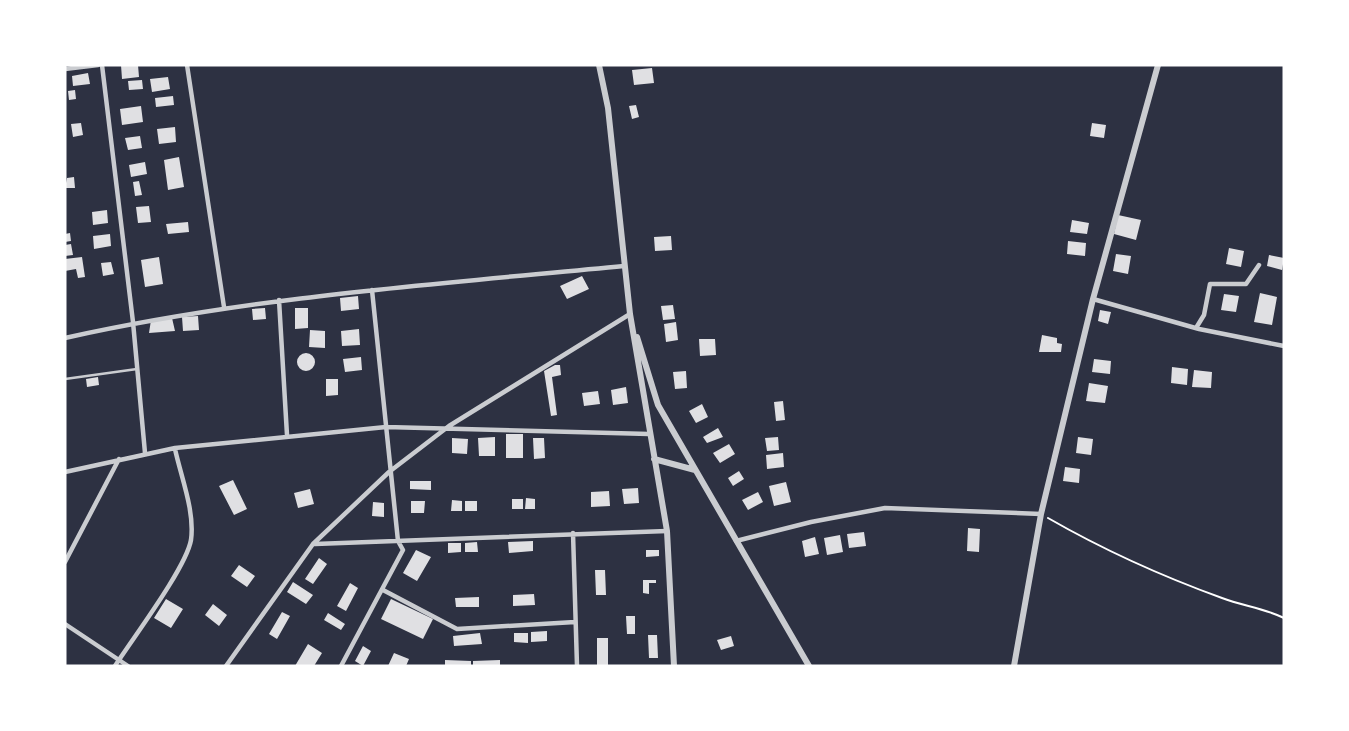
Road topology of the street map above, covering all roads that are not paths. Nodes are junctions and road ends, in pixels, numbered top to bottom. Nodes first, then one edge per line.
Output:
1 (100, 65) edge
2 (187, 65) edge
3 (599, 65) edge
4 (1158, 65) edge
5 (65, 69) edge
6 (1259, 265) dead end
7 (624, 266) junction
8 (372, 290) junction
9 (1093, 299) junction
10 (279, 300) junction
11 (224, 307) junction
12 (630, 314) junction
13 (133, 322) junction
14 (1196, 328) junction
15 (65, 338) edge
16 (1284, 346) edge
17 (137, 369) junction
18 (65, 379) edge
19 (449, 426) junction
20 (386, 427) junction
21 (649, 433) junction
22 (287, 435) junction
23 (175, 448) junction
24 (145, 453) junction
25 (119, 459) junction
26 (654, 459) junction
27 (695, 470) junction
28 (65, 472) edge
29 (389, 472) junction
30 (1041, 514) junction
31 (667, 531) junction
32 (573, 533) junction
33 (398, 541) junction
34 (735, 541) junction
35 (313, 544) junction
36 (65, 562) edge
37 (383, 590) junction
38 (575, 622) junction
39 (65, 624) edge
40 (119, 661) junction
41 (115, 666) edge
42 (128, 666) edge
43 (226, 666) edge
44 (341, 666) edge
45 (577, 666) edge
46 (674, 666) edge
47 (809, 666) edge
48 (1014, 666) edge

1 - 5 street
1 - 13 street
2 - 11 street
3 - 7 street
4 - 9 street
6 - 14 street
7 - 8 street
7 - 12 street
8 - 10 street
8 - 20 street
9 - 14 street
9 - 30 street
10 - 11 street
10 - 22 street
11 - 13 street
12 - 19 street
12 - 21 street
12 - 27 street
13 - 15 street
13 - 17 street
14 - 16 street
17 - 18 lane
17 - 24 street
19 - 20 street
19 - 21 street
19 - 29 street
20 - 22 street
20 - 29 street
21 - 26 street
22 - 23 street
23 - 24 street
23 - 40 street
24 - 25 street
25 - 28 street
25 - 36 street
26 - 27 street
26 - 31 street
27 - 34 street
29 - 33 street
29 - 35 street
30 - 34 street
30 - 48 street
31 - 32 street
31 - 46 street
32 - 33 street
32 - 38 street
33 - 35 street
33 - 37 street
34 - 47 street
35 - 43 street
37 - 38 street
37 - 44 street
38 - 45 street
39 - 40 street
40 - 41 street
40 - 42 street

